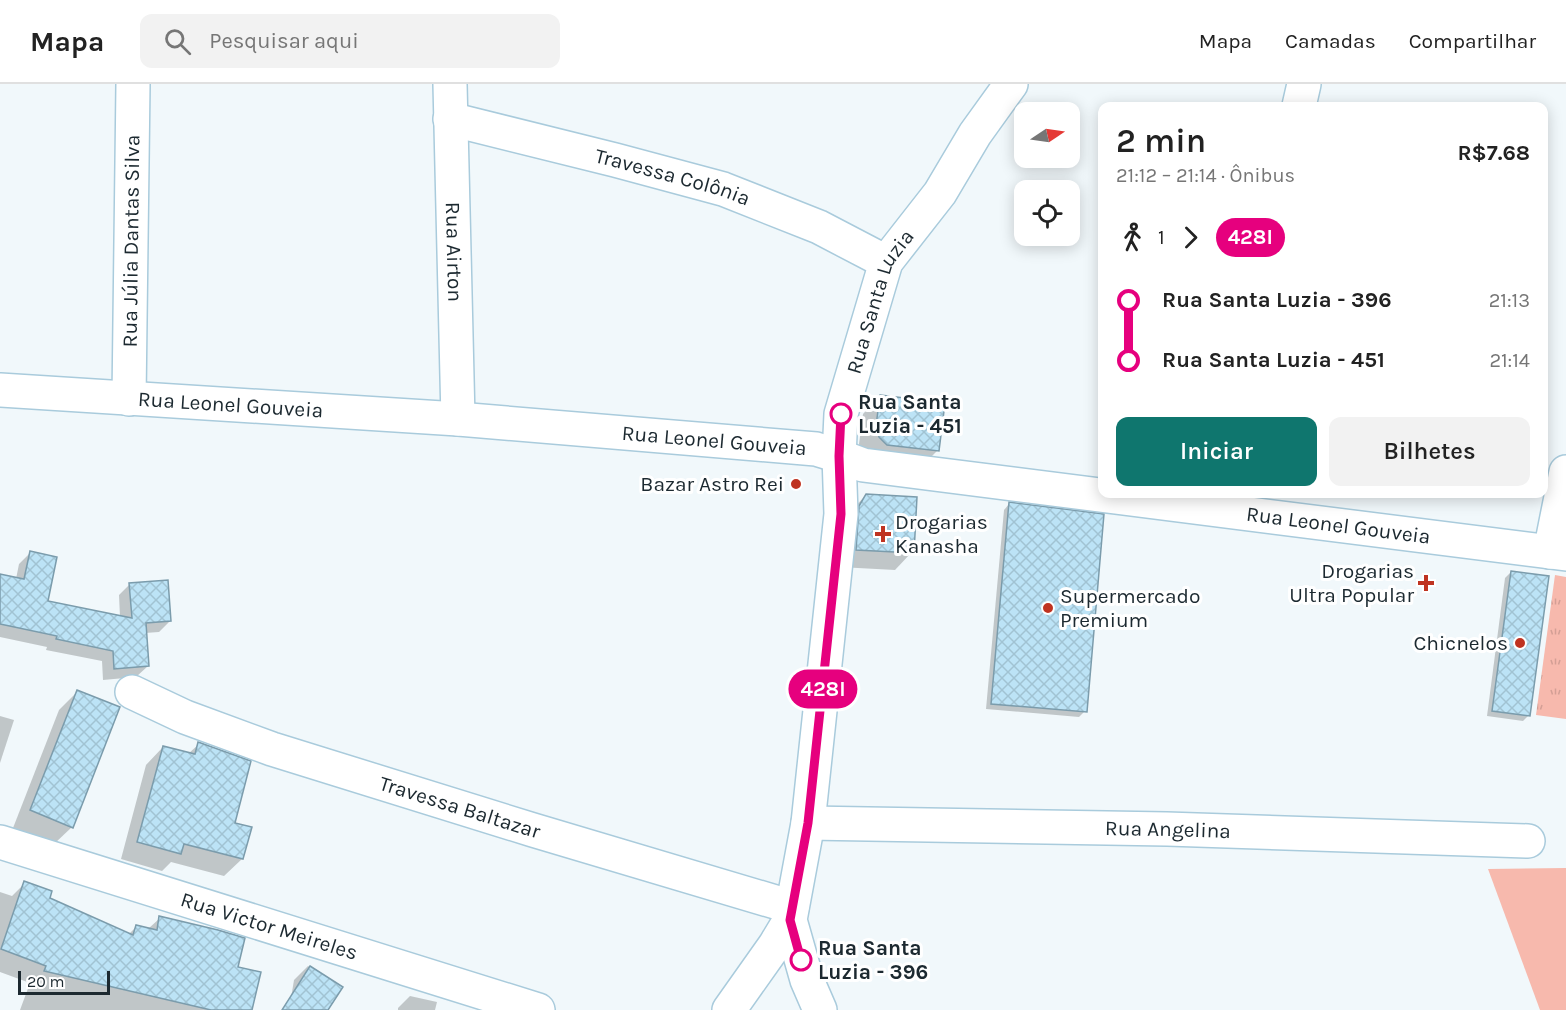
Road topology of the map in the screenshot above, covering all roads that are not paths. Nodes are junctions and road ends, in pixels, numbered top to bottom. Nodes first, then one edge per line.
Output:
1 (133, 84) edge
2 (450, 84) edge
3 (1011, 84) edge
4 (1304, 84) edge
5 (1300, 102) edge
6 (450, 119) junction
7 (886, 262) junction
8 (0, 390) edge
9 (129, 399) junction
10 (458, 419) junction
11 (839, 456) junction
12 (1566, 472) edge
13 (1098, 489) edge
14 (1181, 498) edge
15 (1220, 502) edge
16 (1558, 553) edge
17 (132, 692) dead end
18 (808, 823) junction
19 (1528, 841) dead end
20 (0, 842) edge
21 (791, 914) junction
22 (538, 1010) edge
23 (729, 1010) edge
24 (820, 1010) edge

1 - 9 street, Rua Júlia Dantas Silva
2 - 6 street, Rua Airton
3 - 7 street, Rua Santa Luzia
4 - 5 street
6 - 7 street, Travessa Colônia
6 - 10 street, Rua Airton
7 - 11 street, Rua Santa Luzia
8 - 9 street, Rua Leonel Gouveia
9 - 10 street, Rua Leonel Gouveia
10 - 11 street, Rua Leonel Gouveia
11 - 13 street, Rua Leonel Gouveia
11 - 18 street, Rua Santa Luzia
12 - 16 street
14 - 15 street, Rua Leonel Gouveia
15 - 16 street, Rua Leonel Gouveia
17 - 21 street, Travessa Baltazar
18 - 19 street, Rua Angelina
18 - 21 street, Rua Santa Luzia
20 - 22 street, Rua Victor Meireles
21 - 23 street
21 - 24 street, Rua Santa Luzia

